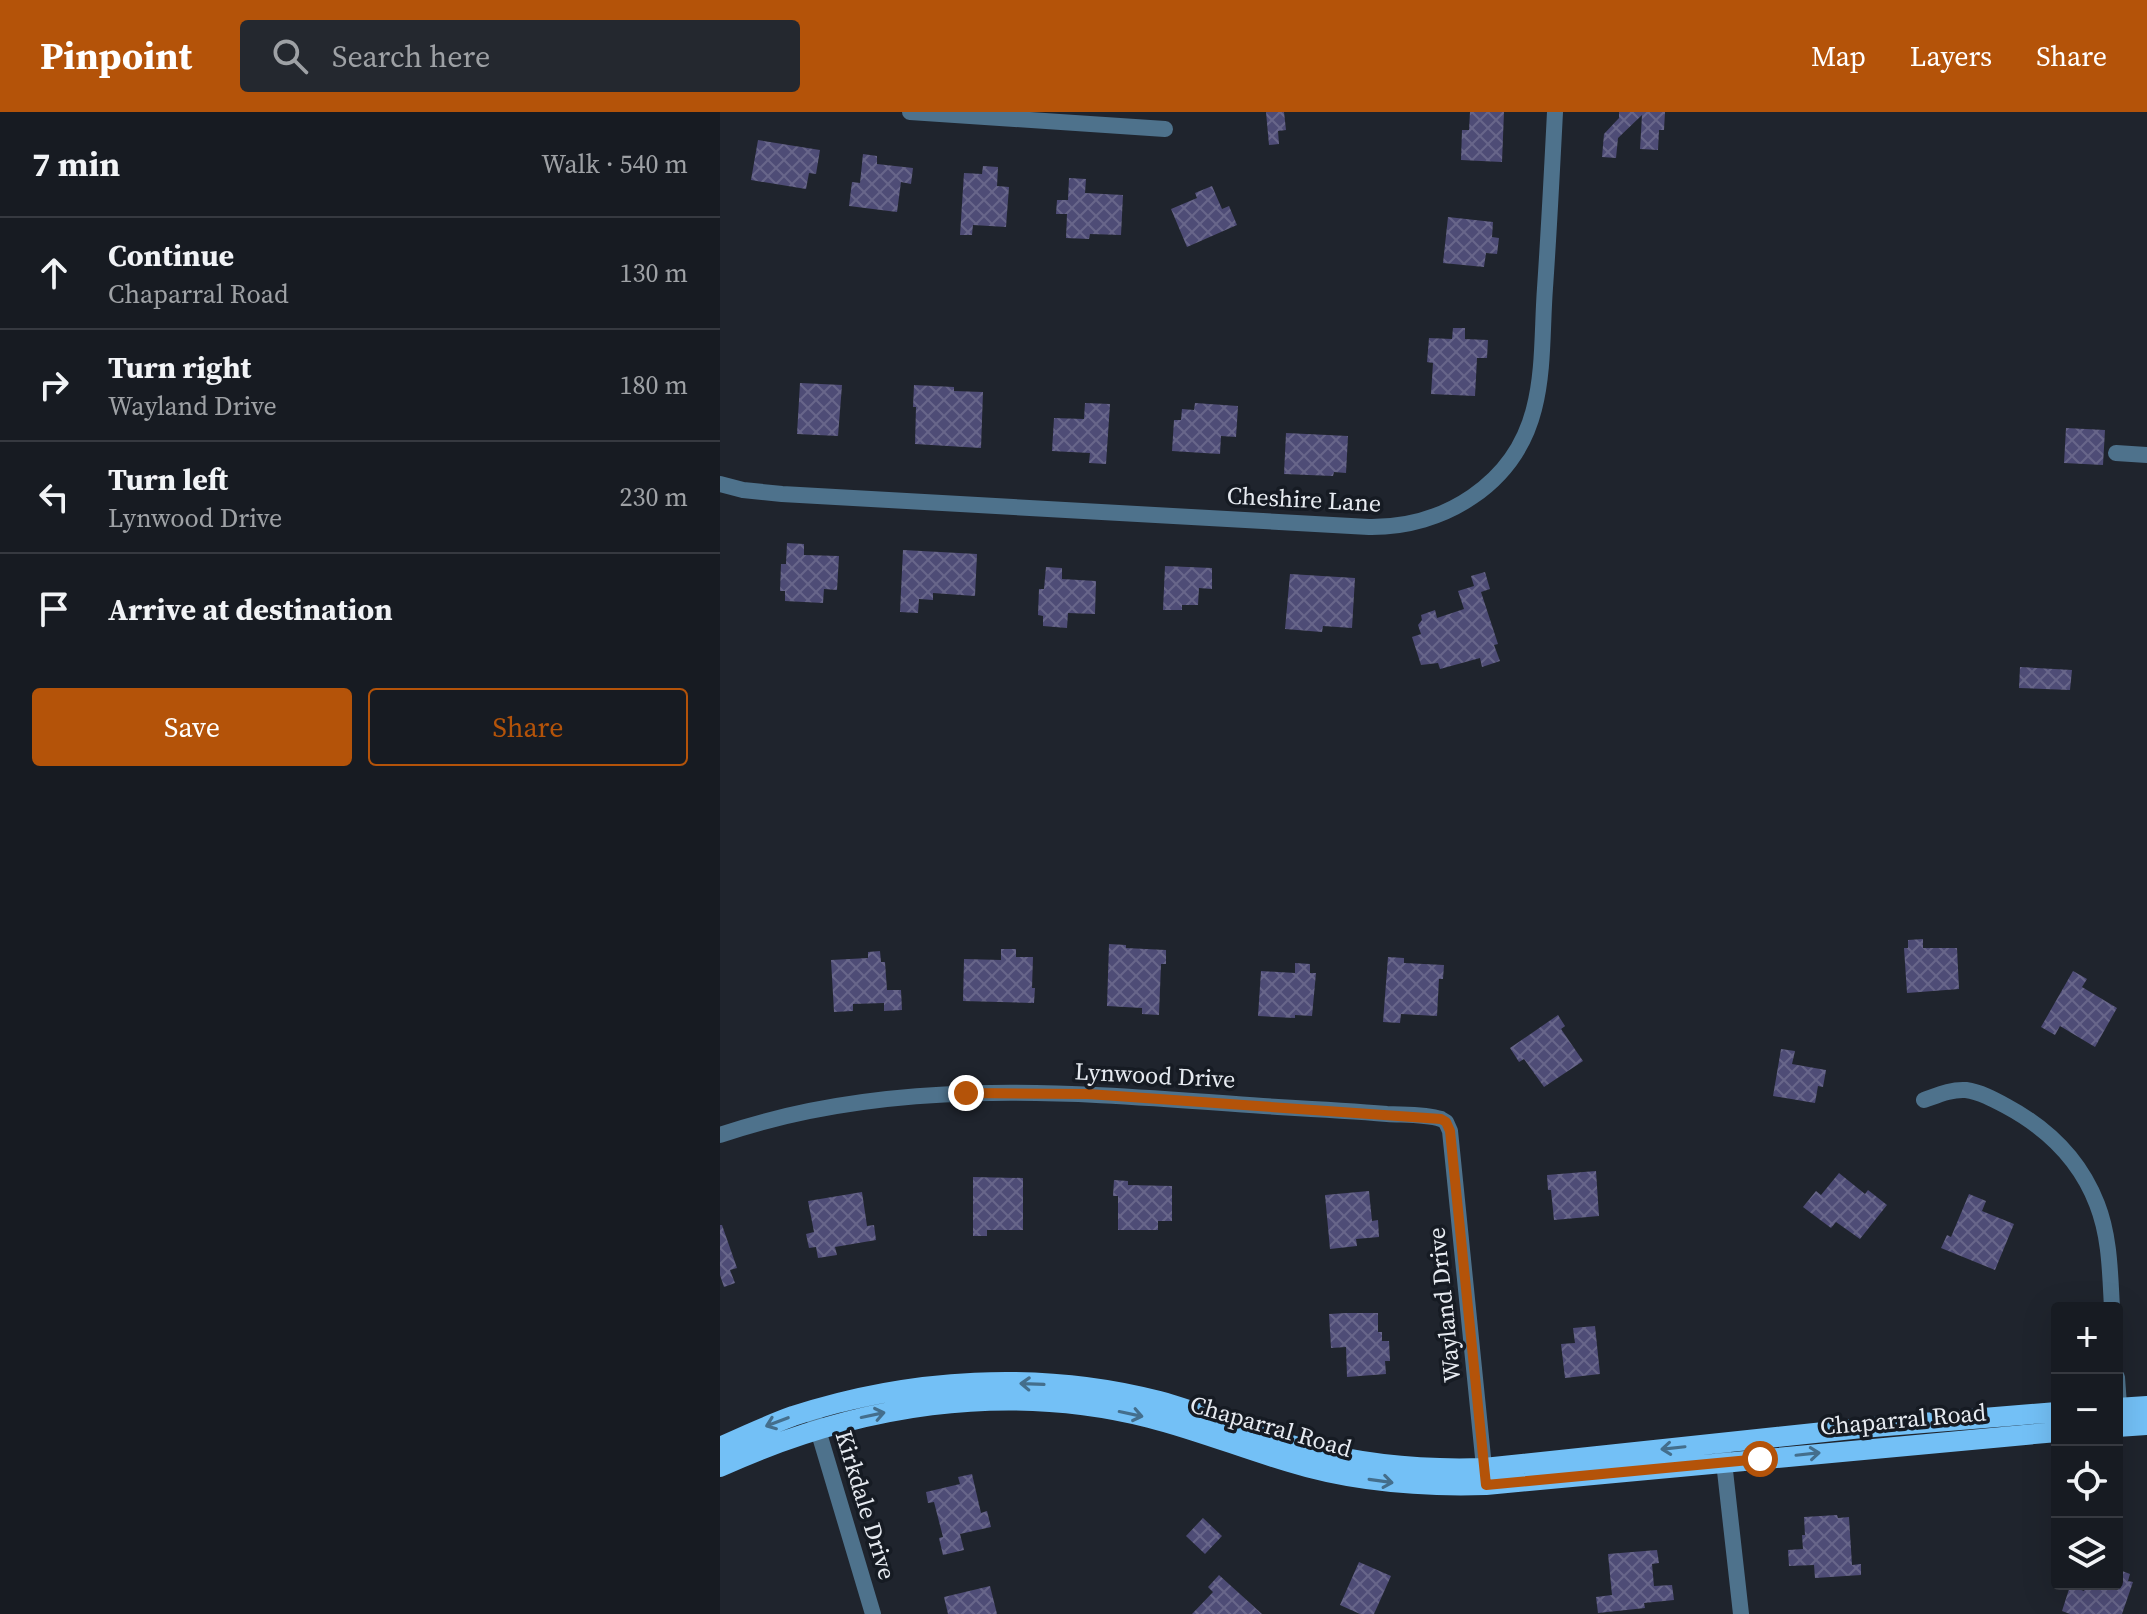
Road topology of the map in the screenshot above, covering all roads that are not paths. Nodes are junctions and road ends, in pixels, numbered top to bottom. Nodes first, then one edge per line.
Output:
1 (910, 112) edge
2 (1555, 112) edge
3 (1165, 129) dead end
4 (2116, 453) dead end
5 (2147, 455) edge
6 (720, 484) edge
7 (1924, 1100) dead end
8 (1446, 1122) joint
9 (720, 1135) edge
10 (2112, 1302) edge
11 (2147, 1406) edge
12 (2051, 1413) edge
13 (2123, 1415) edge
14 (2123, 1418) edge
15 (815, 1420) junction
16 (2147, 1425) edge
17 (2051, 1432) edge
18 (720, 1447) edge
19 (1723, 1453) junction
20 (720, 1467) edge
21 (1485, 1476) junction
22 (873, 1614) edge
23 (1741, 1614) edge

1 - 3 street
2 - 6 street, Cheshire Lane
4 - 5 street
7 - 10 street
8 - 9 street, Lynwood Drive
8 - 21 street, Wayland Drive
11 - 13 main road
12 - 19 main road, Chaparral Road
14 - 16 main road
15 -> 18 main road, Chaparral Road
15 - 20 main road, Chaparral Road
15 - 21 main road, Chaparral Road
15 - 22 street, Kirkdale Drive
19 -> 17 main road, Chaparral Road
19 - 21 main road, Chaparral Road
19 - 23 street

